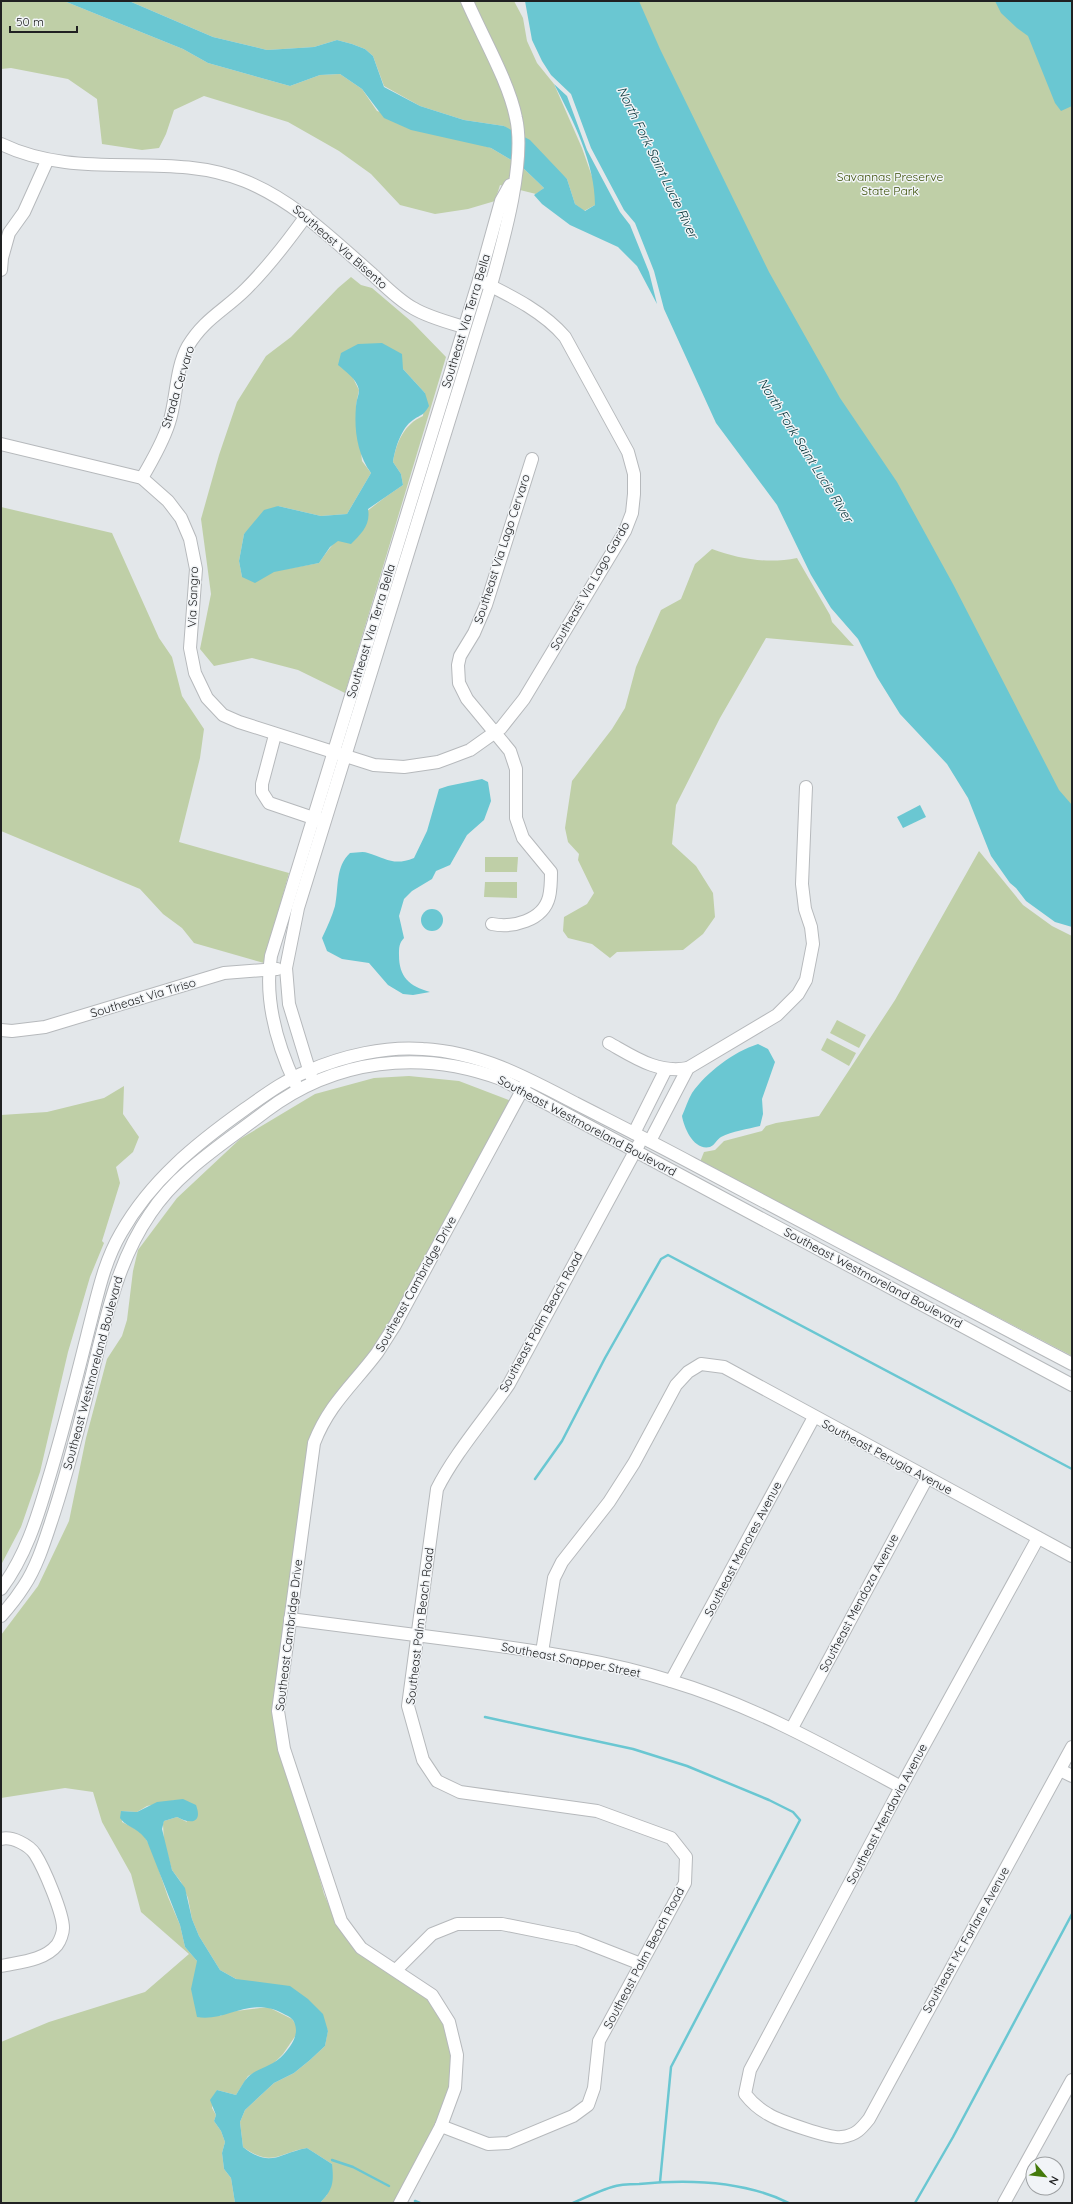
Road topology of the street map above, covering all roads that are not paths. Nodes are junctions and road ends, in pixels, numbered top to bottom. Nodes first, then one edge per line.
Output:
1 (467, 1) edge
2 (1, 144) edge
3 (48, 161) junction
4 (515, 175) junction
5 (306, 216) junction
6 (1, 270) edge
7 (479, 280) junction
8 (491, 286) junction
9 (464, 327) junction
10 (1, 444) edge
11 (532, 458) dead end
12 (142, 478) junction
13 (495, 732) junction
14 (275, 734) junction
15 (334, 752) junction
16 (346, 756) junction
17 (806, 787) dead end
18 (312, 818) junction
19 (325, 822) junction
20 (492, 924) dead end
21 (286, 968) junction
22 (269, 970) junction
23 (1, 1030) edge
24 (609, 1043) dead end
25 (688, 1068) junction
26 (666, 1069) junction
27 (309, 1070) junction
28 (292, 1078) junction
29 (528, 1079) junction
30 (314, 1083) junction
31 (298, 1090) junction
32 (522, 1090) junction
33 (642, 1137) junction
34 (635, 1150) junction
35 (1072, 1364) edge
36 (1072, 1385) edge
37 (814, 1417) junction
38 (927, 1478) junction
39 (1038, 1538) junction
40 (1072, 1556) edge
41 (1, 1589) edge
42 (1, 1616) edge
43 (290, 1619) junction
44 (418, 1635) junction
45 (542, 1652) junction
46 (671, 1681) junction
47 (792, 1728) junction
48 (1072, 1747) edge
49 (1060, 1770) junction
50 (1072, 1776) edge
51 (901, 1787) junction
52 (1, 1839) edge
53 (641, 1964) junction
54 (1, 1966) edge
55 (397, 1969) junction
56 (1072, 2080) edge
57 (745, 2094) joint
58 (441, 2126) junction
59 (400, 2203) edge
60 (1004, 2203) edge

1 - 4 street, Southeast Via Terra Bella
2 - 3 street, Southeast Via Bisento
3 - 5 street, Southeast Via Bisento
3 - 6 street
4 - 7 street, Southeast Via Terra Bella
4 - 8 street, Southeast Via Terra Bella
5 - 9 street, Southeast Via Bisento
5 - 12 street, Strada Cervaro
7 - 8 street, Southeast Via Lago Gardo
7 - 9 street, Southeast Via Terra Bella
8 - 13 street, Southeast Via Lago Gardo
8 - 16 street, Southeast Via Terra Bella
9 - 15 street, Southeast Via Terra Bella
10 - 12 street, Via Sangro
11 - 13 street, Southeast Via Lago Cervaro
12 - 14 street, Via Sangro
13 - 16 street, Southeast Via Lago Gardo
13 - 20 street, Southeast Via Lago Cervaro
14 - 15 street, Via Sangro
14 - 18 street
15 - 16 street, Via Sangro
15 - 18 street, Southeast Via Terra Bella
16 - 19 street, Southeast Via Terra Bella
17 - 25 street
18 - 19 street
18 - 22 street, Southeast Via Terra Bella
19 - 21 street, Southeast Via Terra Bella
21 - 22 street, Southeast Via Tiriso
21 - 27 street, Southeast Via Terra Bella
22 - 23 street, Southeast Via Tiriso
22 - 28 street, Southeast Via Terra Bella
24 - 26 street
25 - 26 street
25 - 33 street
26 - 33 street
27 - 28 street, Southeast Westmoreland Boulevard
27 - 29 street, Southeast Westmoreland Boulevard
27 - 30 street, Southeast Via Terra Bella
28 - 31 street, Southeast Via Terra Bella
28 - 41 street, Southeast Westmoreland Boulevard
29 - 32 street, Southeast Cambridge Drive
29 - 33 street, Southeast Westmoreland Boulevard
30 - 31 street, Southeast Westmoreland Boulevard
30 - 32 street, Southeast Westmoreland Boulevard
31 - 42 street, Southeast Westmoreland Boulevard
32 - 34 street, Southeast Westmoreland Boulevard
32 - 43 street, Southeast Cambridge Drive
33 - 34 street, Southeast Palm Beach Road
33 - 35 street, Southeast Westmoreland Boulevard
34 - 36 street, Southeast Westmoreland Boulevard
34 - 44 street, Southeast Palm Beach Road
37 - 38 street, Southeast Perugia Avenue
37 - 45 street, Southeast Perugia Avenue
37 - 46 street, Southeast Menores Avenue
38 - 39 street, Southeast Perugia Avenue
38 - 47 street, Southeast Mendoza Avenue
39 - 40 street, Southeast Perugia Avenue
39 - 51 street, Southeast Mendavia Avenue
43 - 44 street, Southeast Snapper Street
43 - 55 street, Southeast Cambridge Drive
44 - 45 street, Southeast Snapper Street
44 - 53 street, Southeast Palm Beach Road
45 - 46 street, Southeast Snapper Street
46 - 47 street, Southeast Snapper Street
47 - 51 street, Southeast Snapper Street
48 - 49 street, Southeast Mc Farlane Avenue
49 - 50 street
49 - 57 street, Southeast Mc Farlane Avenue
51 - 57 street, Southeast Mendavia Avenue
52 - 54 street
53 - 55 street
53 - 58 street, Southeast Palm Beach Road
55 - 58 street, Southeast Cambridge Drive
56 - 60 street
58 - 59 street, Southeast Cambridge Drive

